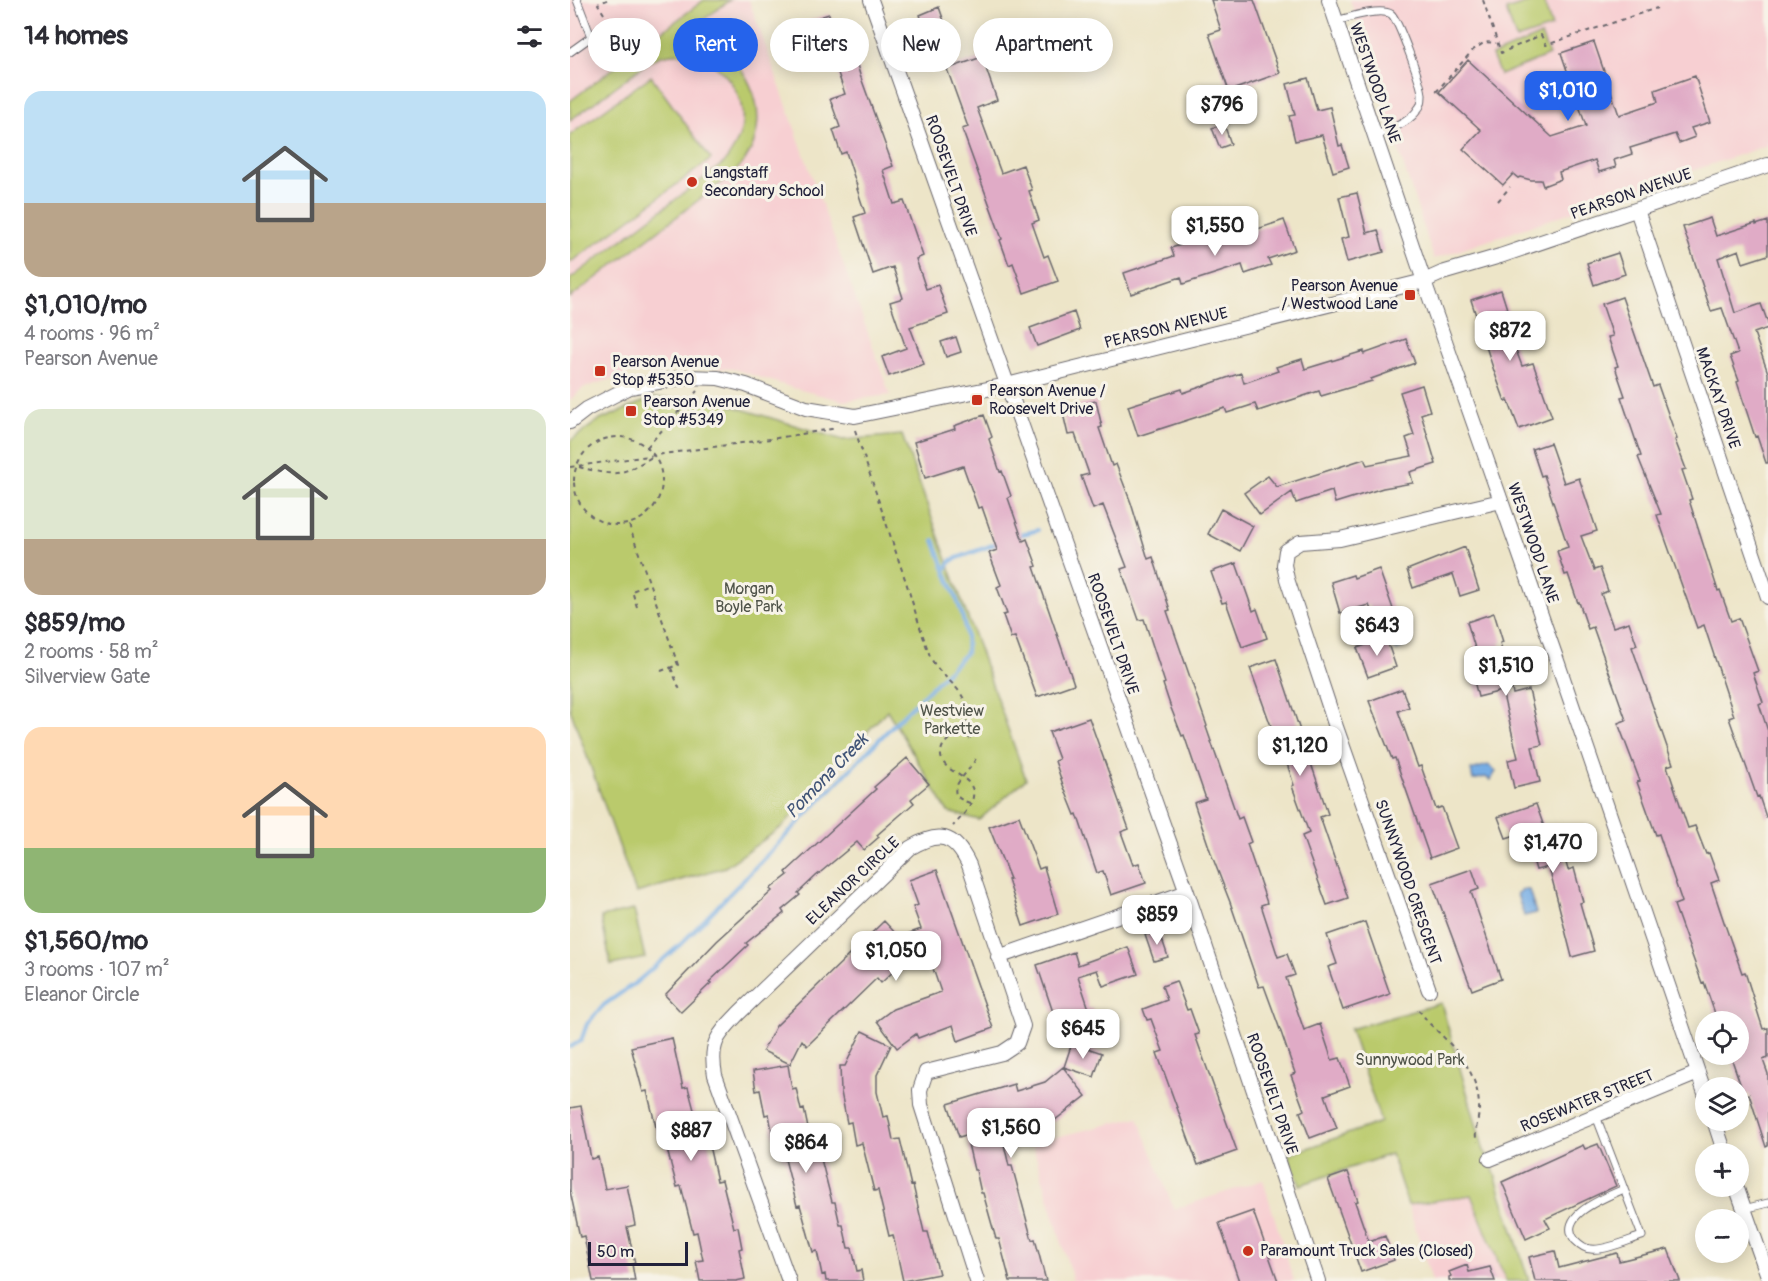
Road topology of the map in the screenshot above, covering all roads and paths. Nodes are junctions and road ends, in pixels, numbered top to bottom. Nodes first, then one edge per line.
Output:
1 (577, 0) edge
2 (607, 0) edge
3 (872, 0) edge
4 (1329, 0) edge
5 (1483, 0) edge
6 (1657, 8) dead end
7 (606, 18) edge
8 (1336, 21) junction
9 (588, 29) edge
10 (588, 39) edge
11 (1497, 43) junction
12 (570, 52) edge
13 (1436, 92) dead end
14 (1375, 136) junction
15 (1768, 165) edge
16 (1510, 187) dead end
17 (1498, 201) dead end
18 (1637, 210) junction
19 (1424, 281) junction
20 (1007, 385) junction
21 (699, 389) dead end
22 (570, 422) edge
23 (844, 427) dead end
24 (854, 428) dead end
25 (647, 447) junction
26 (655, 455) junction
27 (576, 466) junction
28 (570, 467) edge
29 (1501, 501) junction
30 (629, 525) junction
31 (649, 584) junction
32 (1768, 597) edge
33 (637, 607) dead end
34 (671, 668) junction
35 (661, 671) dead end
36 (680, 690) dead end
37 (964, 729) junction
38 (970, 738) dead end
39 (976, 758) dead end
40 (964, 777) junction
41 (970, 803) junction
42 (942, 837) junction
43 (1186, 892) junction
44 (998, 957) junction
45 (1429, 990) dead end
46 (1418, 1010) dead end
47 (1698, 1073) junction
48 (1699, 1077) edge
49 (1596, 1116) junction
50 (1478, 1142) dead end
51 (1490, 1160) dead end
52 (1624, 1189) junction
53 (1740, 1197) edge
54 (1768, 1203) edge
55 (1744, 1209) joint
56 (1749, 1223) edge
57 (1768, 1276) edge
58 (789, 1281) edge
59 (977, 1281) edge
60 (1318, 1281) edge

1 - 9 lane
2 - 7 path
3 - 20 street, ROOSEVELT DRIVE
4 - 8 street, WESTWOOD LANE
5 - 11 path
6 - 11 path
8 - 14 street, WESTWOOD LANE
8 - 14 lane
10 - 12 lane
11 - 13 path
14 - 19 street, WESTWOOD LANE
15 - 18 street, PEARSON AVENUE
16 - 17 path
18 - 19 street, PEARSON AVENUE
18 - 32 street, MACKAY DRIVE
19 - 20 street, PEARSON AVENUE
19 - 29 street, WESTWOOD LANE
20 - 22 street, PEARSON AVENUE
20 - 43 street, ROOSEVELT DRIVE
21 - 25 path
23 - 26 path
24 - 37 path
25 - 26 path
25 - 27 path
26 - 27 path
26 - 27 path
26 - 30 path
27 - 28 path
27 - 30 path
29 - 45 street, SUNNYWOOD CRESCENT
29 - 47 street, WESTWOOD LANE
30 - 31 path
31 - 33 path
31 - 34 path
34 - 35 path
34 - 36 path
37 - 38 path
37 - 40 path
39 - 40 path
40 - 41 path
40 - 41 path
41 - 42 path
42 - 44 street
42 - 58 street, ELEANOR CIRCLE
43 - 44 street
43 - 60 street, ROOSEVELT DRIVE
44 - 59 street
46 - 50 path
47 - 48 street, WESTWOOD LANE
47 - 49 street, ROSEWATER STREET
49 - 51 street, ROSEWATER STREET
49 - 52 lane
52 - 52 lane
53 - 55 street
54 - 55 lane
56 - 57 street

